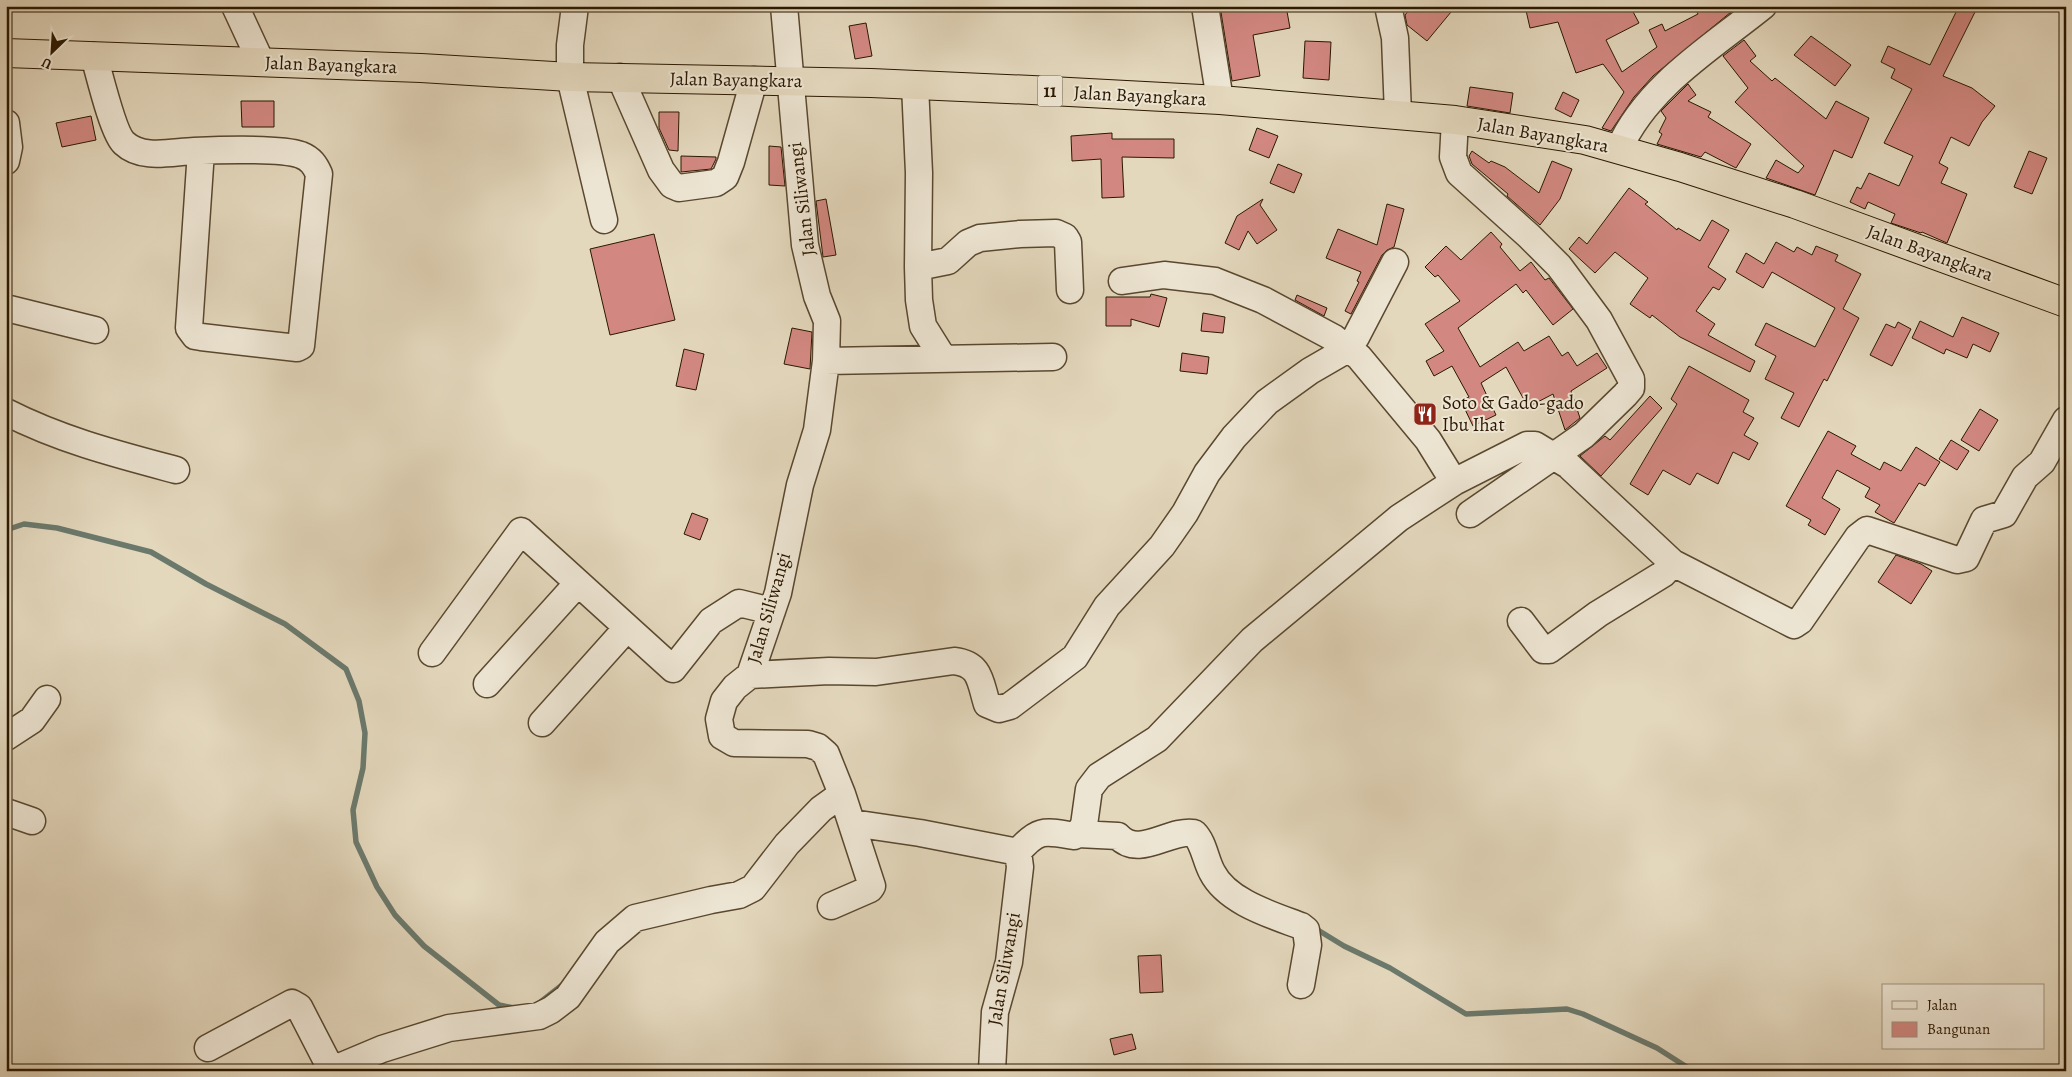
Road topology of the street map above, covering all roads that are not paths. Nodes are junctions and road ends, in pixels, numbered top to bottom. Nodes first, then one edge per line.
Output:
1 (235, 6) edge
2 (575, 6) edge
3 (784, 6) edge
4 (1205, 6) edge
5 (1388, 6) edge
6 (1763, 6) edge
7 (6, 53) edge
8 (94, 56) junction
9 (261, 62) junction
10 (620, 76) junction
11 (570, 77) junction
12 (754, 80) junction
13 (790, 82) junction
14 (915, 85) junction
15 (1220, 100) junction
16 (1398, 114) junction
17 (1455, 120) junction
18 (6, 123) edge
19 (1619, 149) junction
20 (201, 151) junction
21 (6, 161) edge
22 (604, 220) dead end
23 (1395, 262) dead end
24 (918, 267) junction
25 (1122, 281) dead end
26 (1070, 290) dead end
27 (2066, 303) edge
28 (6, 308) edge
29 (96, 330) dead end
30 (1348, 349) junction
31 (1053, 357) dead end
32 (943, 358) junction
33 (826, 361) junction
34 (6, 412) edge
35 (2066, 420) edge
36 (1555, 456) junction
37 (176, 470) dead end
38 (1454, 482) junction
39 (1470, 514) dead end
40 (1673, 563) junction
41 (578, 583) junction
42 (772, 611) junction
43 (1521, 621) dead end
44 (627, 628) junction
45 (432, 653) dead end
46 (750, 676) junction
47 (487, 684) dead end
48 (47, 699) dead end
49 (542, 723) dead end
50 (6, 737) edge
51 (832, 801) junction
52 (6, 812) edge
53 (32, 821) dead end
54 (852, 824) junction
55 (1078, 834) junction
56 (1019, 855) junction
57 (830, 906) dead end
58 (1301, 984) dead end
59 (208, 1048) dead end
60 (332, 1070) edge
61 (992, 1071) edge

1 - 9 street
2 - 11 street
3 - 13 street, Jalan Siliwangi
4 - 15 street
5 - 16 street
6 - 19 street
7 - 8 highway, Jalan Bayangkara / 11
8 - 9 highway, Jalan Bayangkara / 11
8 - 20 street
9 - 11 highway, Jalan Bayangkara / 11
10 - 11 highway, Jalan Bayangkara / 11
10 - 12 highway, Jalan Bayangkara / 11
10 - 12 street
11 - 22 street
12 - 13 highway, Jalan Bayangkara / 11
13 - 14 highway, Jalan Bayangkara / 11
13 - 33 street, Jalan Siliwangi
14 - 15 highway, Jalan Bayangkara / 11
14 - 24 street
15 - 16 highway, Jalan Bayangkara / 11
16 - 17 highway, Jalan Bayangkara / 11
17 - 19 highway, Jalan Bayangkara / 11
17 - 36 street
18 - 21 street
19 - 27 highway, Jalan Bayangkara / 11
20 - 20 street
23 - 30 street
24 - 26 street
24 - 32 street
25 - 30 street
28 - 29 street
30 - 38 street
30 - 46 street
31 - 32 street
32 - 33 street
33 - 42 street, Jalan Siliwangi
34 - 37 street
35 - 40 street
36 - 38 street
36 - 39 street
36 - 40 street
38 - 55 street
40 - 43 street
41 - 44 street
41 - 45 street
41 - 47 street
42 - 44 street
42 - 46 street, Jalan Siliwangi
44 - 49 street
46 - 51 street, Jalan Siliwangi
48 - 50 street
51 - 54 street, Jalan Siliwangi
51 - 60 street
52 - 53 street
54 - 56 street
54 - 57 street, Jalan Siliwangi
55 - 56 street
55 - 58 street
56 - 61 street, Jalan Siliwangi
59 - 60 street

